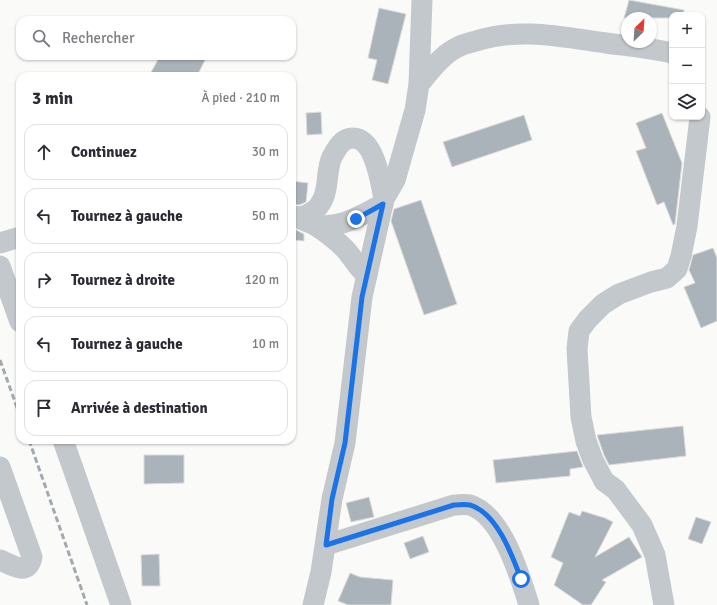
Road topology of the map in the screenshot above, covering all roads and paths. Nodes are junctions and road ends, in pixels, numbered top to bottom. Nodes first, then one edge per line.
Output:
1 (422, 0) edge
2 (669, 52) edge
3 (419, 84) junction
4 (700, 120) edge
5 (384, 202) junction
6 (301, 219) edge
7 (16, 238) edge
8 (0, 243) edge
9 (0, 266) edge
10 (367, 275) junction
11 (16, 311) edge
12 (63, 444) edge
13 (0, 467) edge
14 (326, 545) junction
15 (0, 560) edge
16 (121, 605) edge
17 (313, 605) edge
18 (529, 605) edge
19 (664, 605) edge

1 - 3 street
2 - 3 street
3 - 5 street
4 - 19 street
5 - 6 street
5 - 6 street
5 - 10 street
6 - 10 street
7 - 8 street
9 - 11 street
10 - 14 street
12 - 16 street
13 - 15 street
14 - 17 street
14 - 18 street

